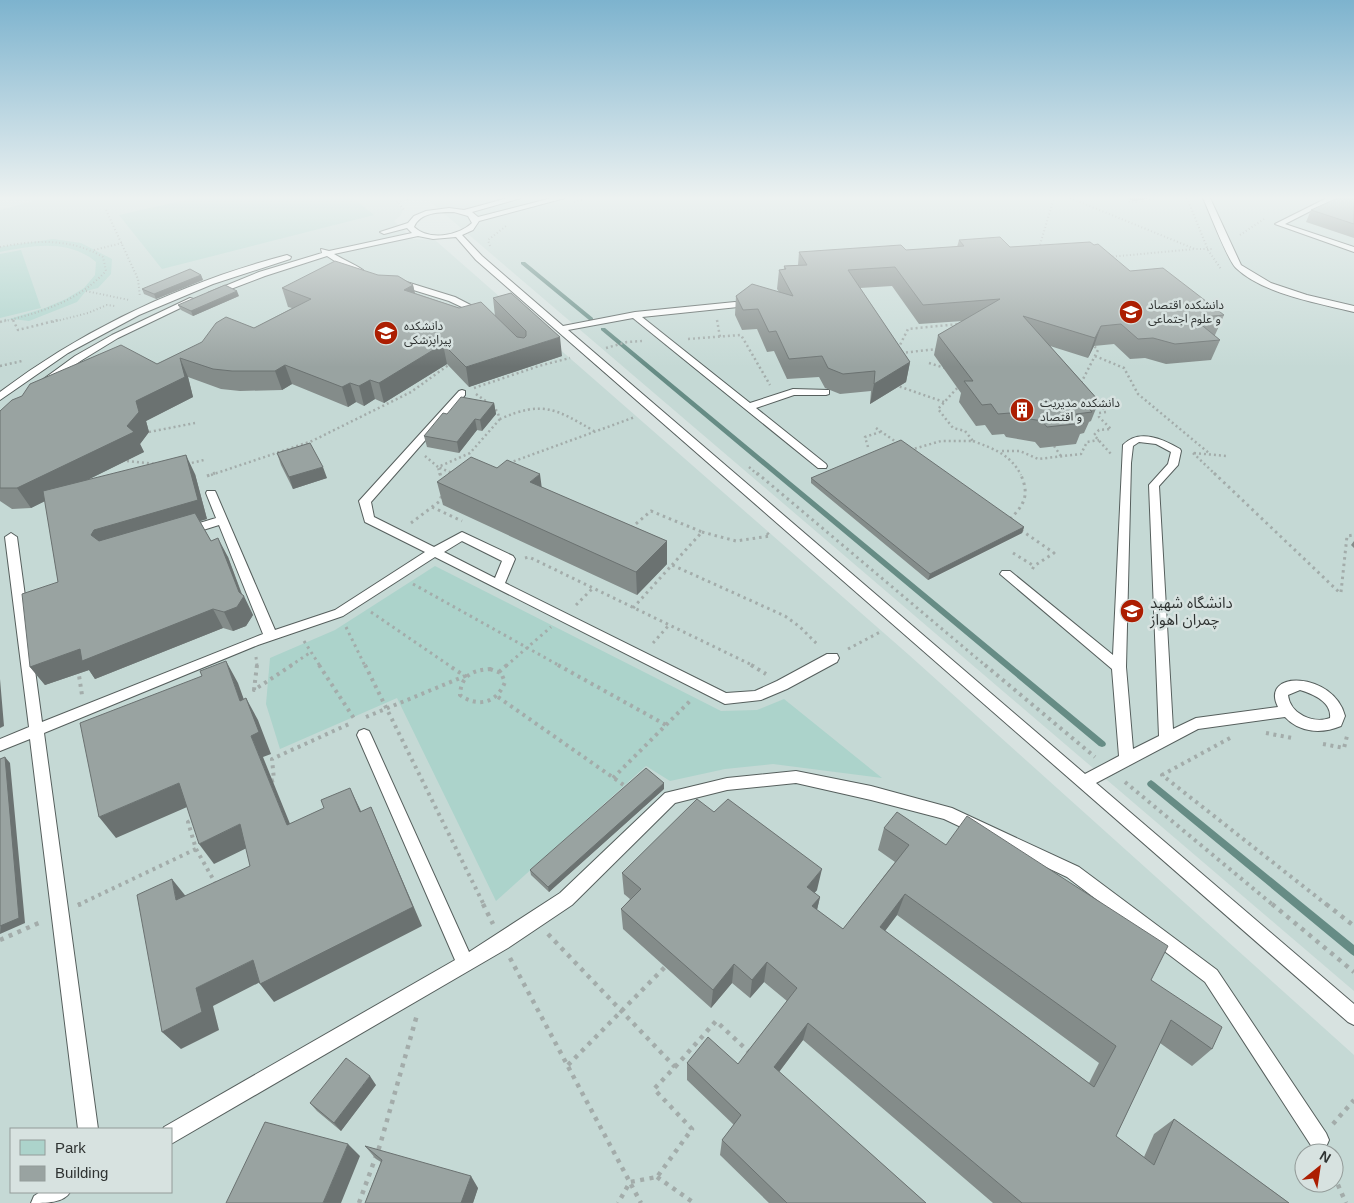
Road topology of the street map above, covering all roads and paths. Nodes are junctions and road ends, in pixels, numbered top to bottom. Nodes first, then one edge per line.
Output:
1 (99, 254) edge
2 (127, 254) edge
3 (312, 254) edge
4 (315, 254) edge
5 (329, 254) edge
6 (476, 254) edge
7 (1135, 254) edge
8 (1233, 254) edge
9 (1101, 257) edge
10 (367, 272) edge
11 (384, 278) edge
12 (86, 292) junction
13 (140, 297) dead end
14 (132, 301) dead end
15 (735, 305) edge
16 (123, 307) dead end
17 (1354, 309) edge
18 (635, 315) junction
19 (12, 319) junction
20 (492, 321) edge
21 (0, 322) edge
22 (966, 324) edge
23 (581, 325) junction
24 (561, 329) junction
25 (665, 340) junction
26 (1091, 343) edge
27 (617, 345) dead end
28 (945, 348) edge
29 (615, 354) dead end
30 (1095, 356) junction
31 (452, 359) edge
32 (532, 360) edge
33 (929, 363) dead end
34 (576, 364) dead end
35 (539, 366) junction
36 (953, 370) edge
37 (963, 381) edge
38 (894, 385) edge
39 (35, 389) edge
40 (1078, 389) edge
41 (826, 392) dead end
42 (462, 393) dead end
43 (782, 396) junction
44 (1094, 396) edge
45 (0, 397) edge
46 (944, 402) junction
47 (749, 407) junction
48 (627, 410) dead end
49 (635, 417) junction
50 (500, 420) junction
51 (195, 423) dead end
52 (642, 423) dead end
53 (876, 428) dead end
54 (595, 431) junction
55 (881, 431) junction
56 (149, 432) dead end
57 (1099, 440) junction
58 (973, 441) junction
59 (901, 446) edge
60 (1054, 446) edge
61 (868, 447) dead end
62 (1176, 451) junction
63 (1002, 452) junction
64 (1193, 452) junction
65 (1210, 454) junction
66 (916, 456) edge
67 (1062, 456) junction
68 (1226, 456) dead end
69 (1114, 458) dead end
70 (204, 460) dead end
71 (126, 461) dead end
72 (743, 462) dead end
73 (508, 463) edge
74 (187, 464) edge
75 (161, 465) edge
76 (822, 466) dead end
77 (438, 467) junction
78 (455, 474) edge
79 (208, 476) dead end
80 (211, 493) dead end
81 (432, 507) junction
82 (223, 520) junction
83 (1008, 521) edge
84 (1016, 526) edge
85 (630, 529) edge
86 (763, 529) dead end
87 (702, 532) junction
88 (176, 534) edge
89 (396, 534) junction
90 (1354, 535) edge
91 (462, 536) junction
92 (11, 538) dead end
93 (433, 553) junction
94 (1013, 553) dead end
95 (509, 559) junction
96 (672, 566) junction
97 (1034, 566) junction
98 (1006, 574) dead end
99 (1029, 575) dead end
100 (397, 576) junction
101 (498, 585) junction
102 (593, 588) junction
103 (356, 602) junction
104 (633, 608) junction
105 (339, 613) junction
106 (562, 618) junction
107 (899, 622) junction
108 (669, 625) junction
109 (296, 628) junction
110 (271, 636) junction
111 (253, 642) junction
112 (527, 648) junction
113 (311, 652) junction
114 (641, 657) junction
115 (832, 658) junction
116 (76, 663) edge
117 (1119, 667) junction
118 (498, 673) junction
119 (466, 676) junction
120 (782, 685) junction
121 (703, 688) junction
122 (498, 697) junction
123 (386, 708) junction
124 (85, 710) junction
125 (1287, 711) dead end
126 (666, 725) junction
127 (360, 728) junction
128 (37, 730) junction
129 (1256, 731) dead end
130 (1348, 732) dead end
131 (1238, 734) dead end
132 (1166, 739) junction
133 (1295, 739) dead end
134 (1315, 743) dead end
135 (0, 745) edge
136 (1127, 759) junction
137 (1109, 768) junction
138 (613, 778) junction
139 (1083, 782) junction
140 (265, 784) edge
141 (658, 810) junction
142 (197, 818) edge
143 (196, 849) junction
144 (218, 888) edge
145 (60, 913) junction
146 (534, 920) junction
147 (1354, 926) edge
148 (0, 940) edge
149 (502, 942) junction
150 (465, 963) junction
151 (665, 967) edge
152 (1354, 972) edge
153 (425, 987) junction
154 (621, 1011) junction
155 (1354, 1016) edge
156 (754, 1057) edge
157 (568, 1065) junction
158 (675, 1067) junction
159 (88, 1128) edge
160 (172, 1133) edge
161 (1319, 1140) dead end
162 (657, 1177) junction
163 (630, 1182) junction
164 (58, 1193) edge
165 (41, 1203) edge
166 (358, 1203) edge
167 (618, 1203) edge
168 (641, 1203) edge
169 (694, 1203) edge

1 - 12 path
2 - 13 path
3 - 45 lane
4 - 39 lane
5 - 10 lane
6 - 24 lane
7 - 9 path
8 - 17 lane
11 - 20 lane
12 - 14 path
12 - 19 path
15 - 18 lane
16 - 19 path
18 - 23 lane
18 - 25 lane
19 - 21 path
22 - 28 path
23 - 24 lane
23 - 29 path
24 - 107 lane
25 - 27 path
25 - 43 path
25 - 47 lane
26 - 30 path
30 - 40 path
30 - 65 path
31 - 79 path
32 - 35 path
33 - 36 path
34 - 35 path
35 - 50 path
37 - 46 path
38 - 46 path
41 - 43 lane
42 - 89 lane
43 - 47 lane
44 - 57 path
46 - 58 path
47 - 76 lane
48 - 49 path
49 - 52 path
49 - 54 path
50 - 54 path
50 - 77 path
51 - 56 path
53 - 55 path
54 - 73 path
55 - 59 path
55 - 61 path
57 - 67 path
57 - 69 path
58 - 63 path
58 - 66 path
60 - 67 path
62 - 64 path
62 - 117 lane
62 - 132 lane
63 - 67 path
63 - 83 path
64 - 65 path
64 - 90 path
65 - 68 path
70 - 74 path
71 - 75 path
72 - 137 path
77 - 78 path
77 - 81 path
80 - 82 lane
81 - 89 path
81 - 91 path
82 - 88 lane
82 - 110 lane
84 - 97 path
85 - 87 path
86 - 87 path
87 - 96 path
89 - 93 lane
91 - 93 lane
91 - 95 lane
92 - 128 lane
93 - 100 lane
93 - 101 lane
94 - 97 path
95 - 101 lane
95 - 102 path
96 - 104 path
96 - 115 path
97 - 99 path
98 - 117 lane
100 - 103 lane
100 - 112 path
101 - 106 lane
102 - 104 path
102 - 106 path
103 - 105 lane
103 - 119 path
104 - 108 path
105 - 109 lane
105 - 123 path
106 - 112 path
106 - 114 lane
107 - 115 path
107 - 139 lane
108 - 114 path
108 - 120 path
109 - 110 lane
109 - 113 path
110 - 111 lane
111 - 113 path
111 - 124 lane
112 - 118 path
112 - 126 path
113 - 127 path
114 - 121 lane
115 - 120 lane
116 - 124 path
117 - 136 lane
118 - 119 path
118 - 122 path
119 - 122 path
119 - 123 path
120 - 121 lane
121 - 126 path
122 - 138 path
123 - 127 path
123 - 149 path
124 - 128 lane
125 - 132 lane
126 - 138 path
127 - 140 path
127 - 150 lane
128 - 135 lane
128 - 145 lane
129 - 133 path
130 - 134 path
131 - 147 path
132 - 136 lane
136 - 137 lane
137 - 139 lane
137 - 152 path
138 - 141 path
139 - 155 lane
141 - 146 lane
141 - 161 lane
142 - 143 path
143 - 144 path
143 - 145 path
145 - 148 path
145 - 159 lane
146 - 149 lane
146 - 154 path
149 - 150 lane
149 - 157 path
150 - 153 lane
151 - 154 path
153 - 160 lane
153 - 166 path
154 - 157 path
154 - 158 path
156 - 158 path
157 - 163 path
158 - 162 path
162 - 163 path
162 - 169 path
163 - 167 path
163 - 168 path
164 - 165 lane

